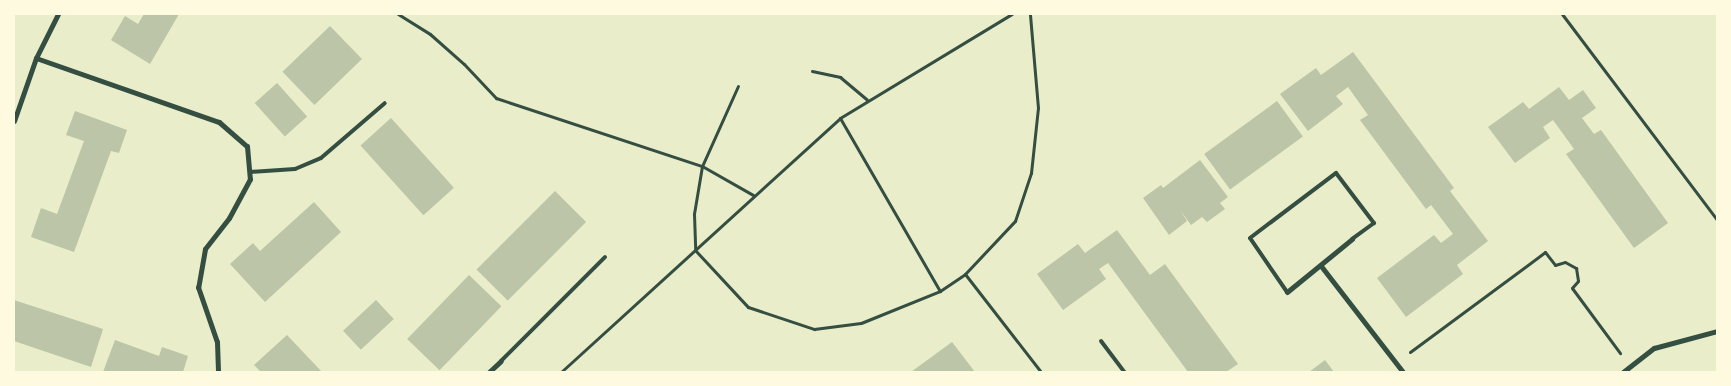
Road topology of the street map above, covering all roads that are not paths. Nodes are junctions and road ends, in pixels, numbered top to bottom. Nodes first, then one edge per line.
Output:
1 (58, 14) edge
2 (36, 58) junction
3 (384, 103) dead end
4 (14, 121) edge
5 (250, 172) junction
6 (1352, 240) joint
7 (605, 257) dead end
8 (1321, 266) junction
9 (1288, 292) joint
10 (1717, 331) edge
11 (1101, 341) dead end
12 (501, 361) joint
13 (218, 372) edge
14 (489, 372) edge
15 (1124, 372) edge
16 (1403, 372) edge
17 (1623, 372) edge

1 - 2 street
2 - 4 street
2 - 5 street
3 - 5 lane
5 - 13 street
6 - 8 street
6 - 9 lane
7 - 12 lane
8 - 9 street
8 - 16 street
10 - 17 street
11 - 15 lane
12 - 14 street

